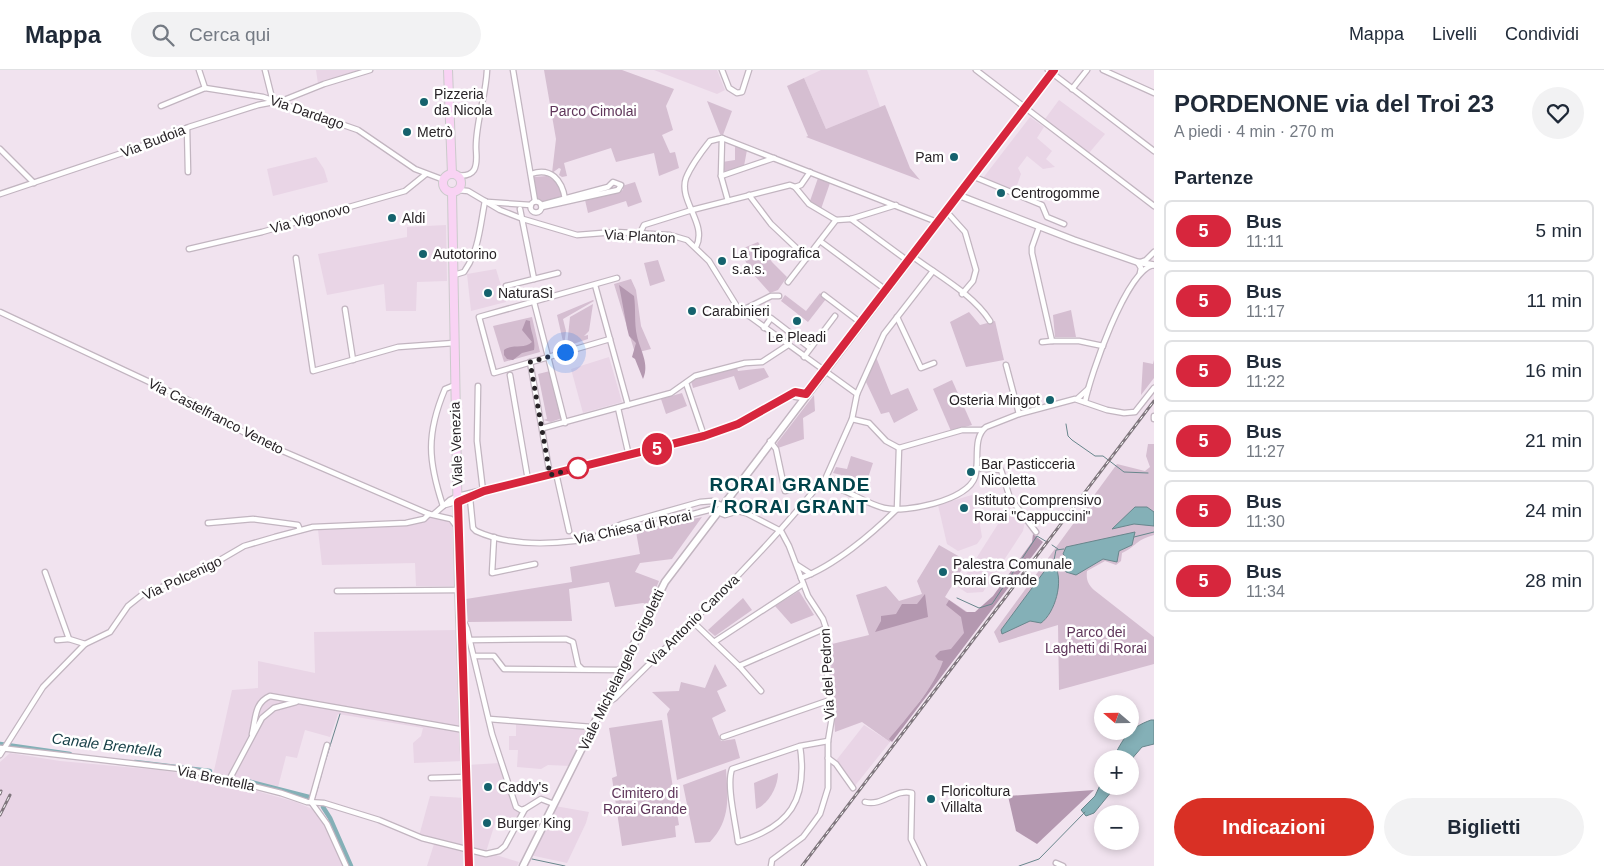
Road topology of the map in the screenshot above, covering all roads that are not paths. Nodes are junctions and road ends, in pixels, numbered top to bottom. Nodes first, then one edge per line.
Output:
1 (199, 70) edge
2 (265, 70) edge
3 (370, 70) edge
4 (448, 70) edge
5 (487, 70) edge
6 (513, 70) edge
7 (722, 70) edge
8 (749, 70) edge
9 (976, 70) edge
10 (1087, 70) edge
11 (1103, 70) edge
12 (1051, 71) edge
13 (205, 88) junction
14 (1072, 89) junction
15 (1154, 93) edge
16 (273, 102) junction
17 (161, 106) dead end
18 (1026, 108) junction
19 (187, 128) junction
20 (722, 138) junction
21 (0, 149) edge
22 (1154, 151) edge
23 (774, 158) junction
24 (188, 172) dead end
25 (810, 172) junction
26 (426, 174) junction
27 (454, 174) junction
28 (531, 174) junction
29 (721, 176) junction
30 (972, 176) junction
31 (444, 180) junction
32 (34, 183) junction
33 (795, 187) junction
34 (455, 191) junction
35 (0, 194) edge
36 (749, 195) junction
37 (958, 195) junction
38 (566, 199) junction
39 (728, 201) junction
40 (486, 202) junction
41 (532, 205) junction
42 (897, 205) junction
43 (542, 206) junction
44 (1154, 206) edge
45 (520, 209) junction
46 (692, 210) junction
47 (504, 211) junction
48 (946, 211) junction
49 (851, 219) junction
50 (523, 220) junction
51 (836, 220) junction
52 (937, 222) junction
53 (1064, 224) dead end
54 (1039, 227) junction
55 (640, 233) junction
56 (820, 241) junction
57 (696, 247) junction
58 (189, 249) dead end
59 (1154, 253) edge
60 (296, 258) dead end
61 (807, 258) junction
62 (910, 259) junction
63 (1138, 262) junction
64 (1154, 264) edge
65 (933, 271) junction
66 (558, 273) dead end
67 (454, 274) junction
68 (1139, 275) junction
69 (617, 278) dead end
70 (534, 279) junction
71 (788, 282) dead end
72 (594, 285) junction
73 (506, 286) dead end
74 (886, 290) junction
75 (962, 294) junction
76 (824, 295) dead end
77 (779, 296) dead end
78 (534, 302) junction
79 (345, 309) dead end
80 (741, 311) junction
81 (0, 312) edge
82 (835, 316) dead end
83 (897, 317) junction
84 (990, 321) dead end
85 (861, 323) junction
86 (764, 328) junction
87 (610, 339) junction
88 (1052, 341) junction
89 (1042, 342) dead end
90 (454, 343) junction
91 (788, 345) junction
92 (1103, 346) junction
93 (810, 348) junction
94 (548, 357) junction
95 (804, 357) junction
96 (353, 360) junction
97 (530, 362) junction
98 (934, 363) dead end
99 (1006, 365) dead end
100 (825, 370) junction
101 (510, 375) dead end
102 (686, 383) junction
103 (455, 385) junction
104 (478, 386) dead end
105 (1154, 388) edge
106 (1088, 389) junction
107 (857, 394) junction
108 (805, 396) junction
109 (1077, 399) junction
110 (1085, 402) junction
111 (628, 405) junction
112 (618, 408) junction
113 (1019, 414) junction
114 (852, 419) junction
115 (565, 423) junction
116 (543, 428) junction
117 (982, 430) junction
118 (704, 436) junction
119 (770, 441) junction
120 (899, 448) junction
121 (629, 456) junction
122 (976, 468) junction
123 (556, 473) junction
124 (550, 475) junction
125 (528, 480) junction
126 (823, 484) junction
127 (817, 487) junction
128 (484, 491) junction
129 (470, 498) junction
130 (458, 499) junction
131 (722, 505) junction
132 (443, 506) junction
133 (712, 509) dead end
134 (897, 509) junction
135 (720, 513) dead end
136 (432, 514) junction
137 (208, 523) dead end
138 (458, 528) junction
139 (300, 530) junction
140 (569, 531) dead end
141 (781, 531) junction
142 (1036, 532) dead end
143 (494, 537) junction
144 (595, 538) junction
145 (535, 564) dead end
146 (796, 564) junction
147 (45, 572) dead end
148 (811, 574) junction
149 (801, 578) junction
150 (803, 584) junction
151 (459, 590) junction
152 (337, 591) dead end
153 (460, 613) junction
154 (692, 621) junction
155 (826, 628) junction
156 (69, 639) junction
157 (57, 640) dead end
158 (470, 640) junction
159 (714, 642) junction
160 (85, 644) junction
161 (474, 656) junction
162 (739, 666) junction
163 (582, 669) junction
164 (620, 670) junction
165 (761, 692) dead end
166 (830, 700) junction
167 (297, 702) junction
168 (602, 706) junction
169 (256, 715) junction
170 (262, 718) junction
171 (489, 719) junction
172 (592, 727) junction
173 (464, 730) junction
174 (252, 734) junction
175 (723, 737) dead end
176 (828, 741) junction
177 (327, 745) dead end
178 (800, 746) junction
179 (0, 748) edge
180 (6, 748) junction
181 (0, 755) edge
182 (828, 758) junction
183 (466, 776) junction
184 (432, 778) dead end
185 (229, 780) junction
186 (853, 788) dead end
187 (311, 802) junction
188 (865, 802) dead end
189 (554, 804) junction
190 (525, 810) junction
191 (469, 848) junction
192 (525, 863) edge
193 (1056, 863) dead end
194 (346, 866) edge
195 (469, 866) edge
196 (771, 866) edge
197 (924, 866) edge
198 (1063, 866) edge

1 - 13 street
2 - 16 street
3 - 16 street, Via Budoia
4 - 27 main road, Viale Venezia
5 - 27 street
6 - 28 street
7 - 8 street
9 - 18 street
10 - 14 street
11 - 15 street
12 - 14 street
12 - 18 main road, Viale Michelangelo Grigoletti
13 - 16 street, Via Dardago
13 - 17 street
14 - 22 street
16 - 19 street, Via Budoia
16 - 26 street, Via Dardago
18 - 30 main road, Viale Michelangelo Grigoletti
18 - 44 street
19 - 24 street
19 - 32 street, Via Budoia
20 - 23 street
20 - 29 street
20 - 46 street
21 - 32 street
23 - 25 street
23 - 29 street
25 - 33 street
25 - 42 street
26 - 31 street, Via Dardago
26 - 58 street, Via Vigonovo
27 - 31 main road
27 - 34 main road, Viale Venezia
28 - 38 street
28 - 41 street
29 - 39 street
30 - 37 main road, Viale Michelangelo Grigoletti
30 - 53 street
31 - 34 main road
32 - 35 street, Via Budoia
33 - 36 street
33 - 51 street
34 - 40 street, Via Planton
34 - 67 main road, Viale Venezia
36 - 39 street
36 - 61 street
37 - 48 main road, Viale Michelangelo Grigoletti
37 - 54 street
38 - 43 street
38 - 43 street
39 - 46 street
40 - 41 street
40 - 47 street, Via Planton
40 - 67 street
41 - 43 street
41 - 43 street
41 - 45 street
42 - 49 street
42 - 52 street
45 - 47 street
45 - 50 street
46 - 55 street
46 - 57 street
47 - 50 street, Via Planton
48 - 52 main road, Viale Michelangelo Grigoletti
48 - 75 street
49 - 51 street
49 - 62 street
50 - 55 street, Via Planton
50 - 70 street
51 - 56 street
52 - 62 main road, Viale Michelangelo Grigoletti
54 - 63 street
54 - 88 street
55 - 57 street, Via Planton
56 - 61 street
56 - 74 street
57 - 80 street, Via Planton
59 - 63 street
59 - 64 street
60 - 96 street
61 - 71 street
62 - 65 street
62 - 74 main road, Viale Michelangelo Grigoletti
63 - 64 street
63 - 68 street
64 - 68 street
65 - 75 street
65 - 83 street
66 - 70 street
67 - 90 main road, Viale Venezia
68 - 92 street
69 - 72 street
70 - 73 street
72 - 78 street
72 - 87 street
74 - 85 main road, Viale Michelangelo Grigoletti
75 - 84 street
76 - 85 street
77 - 80 street
78 - 94 street
78 - 97 street
79 - 96 street
80 - 86 street, Via Planton
81 - 136 street, Via Castelfranco Veneto
82 - 93 street
83 - 98 street
83 - 107 street
85 - 100 main road, Viale Michelangelo Grigoletti
86 - 91 street, Via Planton
86 - 93 street
87 - 94 street
87 - 111 street
88 - 89 street
88 - 92 street
90 - 96 street
90 - 103 main road, Viale Venezia
91 - 95 street, Via Planton
91 - 102 street
92 - 106 street
93 - 95 street
94 - 97 street
94 - 115 street
95 - 100 street, Via Planton
97 - 116 street
99 - 113 street
100 - 107 street, Via Planton
100 - 108 main road, Viale Michelangelo Grigoletti
101 - 125 street
102 - 111 street
102 - 118 street
103 - 130 main road, Viale Venezia
103 - 132 street
104 - 128 street
105 - 110 street
106 - 109 street
106 - 110 street
107 - 114 street
108 - 118 street
108 - 119 main road, Viale Michelangelo Grigoletti
109 - 110 street
109 - 113 street
111 - 112 street
112 - 115 street
112 - 121 street
113 - 117 street
114 - 120 street
114 - 126 street
115 - 116 street
116 - 124 street
117 - 120 street
117 - 122 street
118 - 121 street
119 - 127 street
119 - 131 main road, Viale Michelangelo Grigoletti
120 - 134 street
121 - 123 street
122 - 134 street
122 - 142 street
123 - 124 street
123 - 140 street
124 - 125 street
125 - 128 street
126 - 127 street
126 - 134 street
127 - 141 street, Via Antonio Canova
128 - 129 street
128 - 130 street
129 - 130 street
129 - 143 street, Via Chiesa di Rorai
130 - 132 street
130 - 138 main road, Viale Venezia
131 - 144 street
131 - 164 main road, Viale Michelangelo Grigoletti
132 - 136 street
133 - 144 street, Via Chiesa di Rorai
134 - 148 street
135 - 141 street
136 - 138 street, Via Castelfranco Veneto
136 - 139 street, Via Polcenigo
137 - 139 street
138 - 151 main road, Viale Venezia
139 - 160 street, Via Polcenigo
141 - 146 street, Via del Pedron
141 - 154 street, Via Antonio Canova
143 - 144 street, Via Chiesa di Rorai
143 - 145 street
146 - 148 street
146 - 149 street, Via del Pedron
147 - 156 street
148 - 149 street
149 - 150 street, Via del Pedron
150 - 155 street, Via del Pedron
150 - 159 street
151 - 152 street
151 - 153 main road, Viale Venezia
153 - 158 street
153 - 173 main road, Viale Venezia
154 - 159 street
154 - 168 street, Via Antonio Canova
155 - 162 street
155 - 166 street, Via del Pedron
156 - 157 street
156 - 160 street
158 - 161 street
158 - 163 street
159 - 162 street
160 - 180 street, Via Polcenigo
161 - 163 street
161 - 171 street
162 - 165 street
163 - 164 street
164 - 168 main road, Viale Michelangelo Grigoletti
166 - 175 street
166 - 176 street, Via del Pedron
167 - 169 street
167 - 170 street
167 - 173 street
168 - 172 main road, Viale Michelangelo Grigoletti
169 - 170 street
169 - 174 street
170 - 174 street
171 - 172 street
171 - 190 street
172 - 189 main road, Viale Michelangelo Grigoletti
173 - 183 main road, Viale Venezia
174 - 185 street
176 - 178 street
176 - 182 street, Via del Pedron
177 - 187 street
178 - 178 street
179 - 180 street, Via Brentella
180 - 181 street, Via Polcenigo
180 - 185 street, Via Brentella
182 - 186 street
182 - 196 street, Via del Pedron
183 - 184 street
183 - 191 main road, Viale Venezia
185 - 187 street, Via Brentella
187 - 191 street, Via Brentella
187 - 194 street
188 - 197 street
189 - 190 street
189 - 192 main road, Viale Michelangelo Grigoletti
190 - 191 street, Via Brentella
191 - 195 main road, Viale Venezia
193 - 198 street

